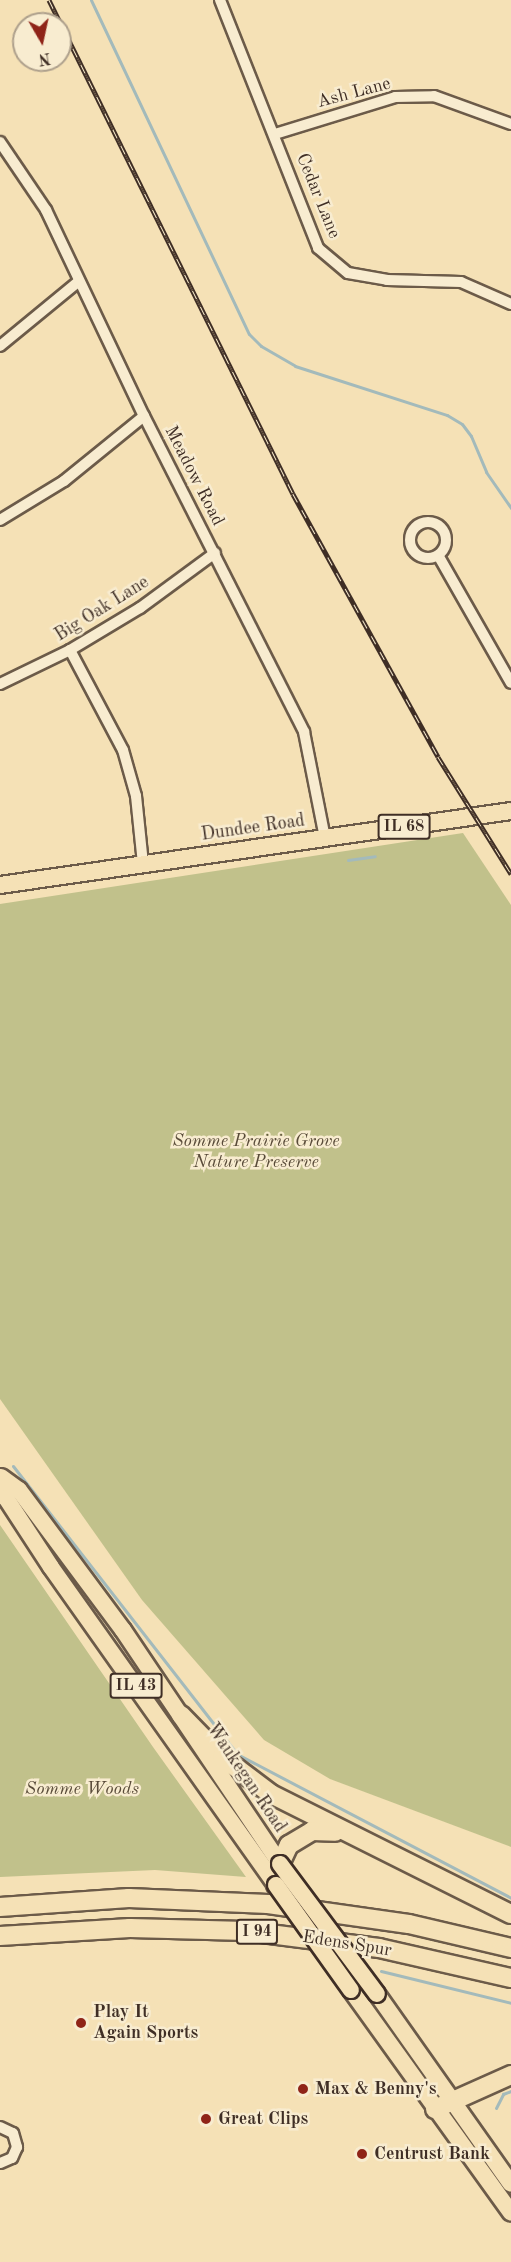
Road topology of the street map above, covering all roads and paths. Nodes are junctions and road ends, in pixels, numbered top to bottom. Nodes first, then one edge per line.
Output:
1 (220, 0) edge
2 (511, 124) edge
3 (275, 134) junction
4 (0, 142) edge
5 (78, 282) junction
6 (511, 304) edge
7 (0, 346) edge
8 (144, 416) junction
9 (0, 520) edge
10 (215, 553) junction
11 (438, 555) dead end
12 (70, 650) junction
13 (511, 683) edge
14 (0, 684) edge
15 (511, 811) edge
16 (325, 838) junction
17 (143, 864) junction
18 (0, 885) edge
19 (3, 1480) edge
20 (181, 1715) junction
21 (343, 1833) junction
22 (280, 1864) junction
23 (276, 1885) junction
24 (0, 1907) edge
25 (511, 1914) edge
26 (0, 1936) edge
27 (511, 1948) edge
28 (511, 1978) edge
29 (511, 2075) edge
30 (443, 2105) junction
31 (0, 2127) edge
32 (0, 2163) edge
33 (511, 2184) edge
34 (511, 2213) edge

1 - 3 street, Cedar Lane
2 - 3 street, Ash Lane
3 - 6 street, Cedar Lane
4 - 5 street, Meadow Road
5 - 7 street
5 - 8 street, Meadow Road
8 - 9 street
8 - 10 street, Meadow Road
10 - 12 street, Big Oak Lane
10 - 16 street, Meadow Road
11 - 13 street
12 - 14 street, Big Oak Lane
12 - 17 street
15 - 16 main road, Dundee Road / IL 68
16 - 17 main road, Dundee Road / IL 68
17 - 18 main road, Dundee Road / IL 68
19 - 20 main road, Waukegan Road / IL 43
19 - 23 main road, Waukegan Road / IL 43
20 - 21 highway
20 - 22 main road, Waukegan Road / IL 43
21 - 22 highway
21 - 25 highway
22 - 23 highway
22 - 30 main road, Waukegan Road / IL 43, bridge
23 - 30 main road, Waukegan Road / IL 43, bridge
24 - 27 highway, Edens Spur / I 94
26 - 28 highway, Edens Spur / I 94
29 - 30 highway
30 - 33 main road, IL 43
30 - 34 main road, IL 43
31 - 32 street

